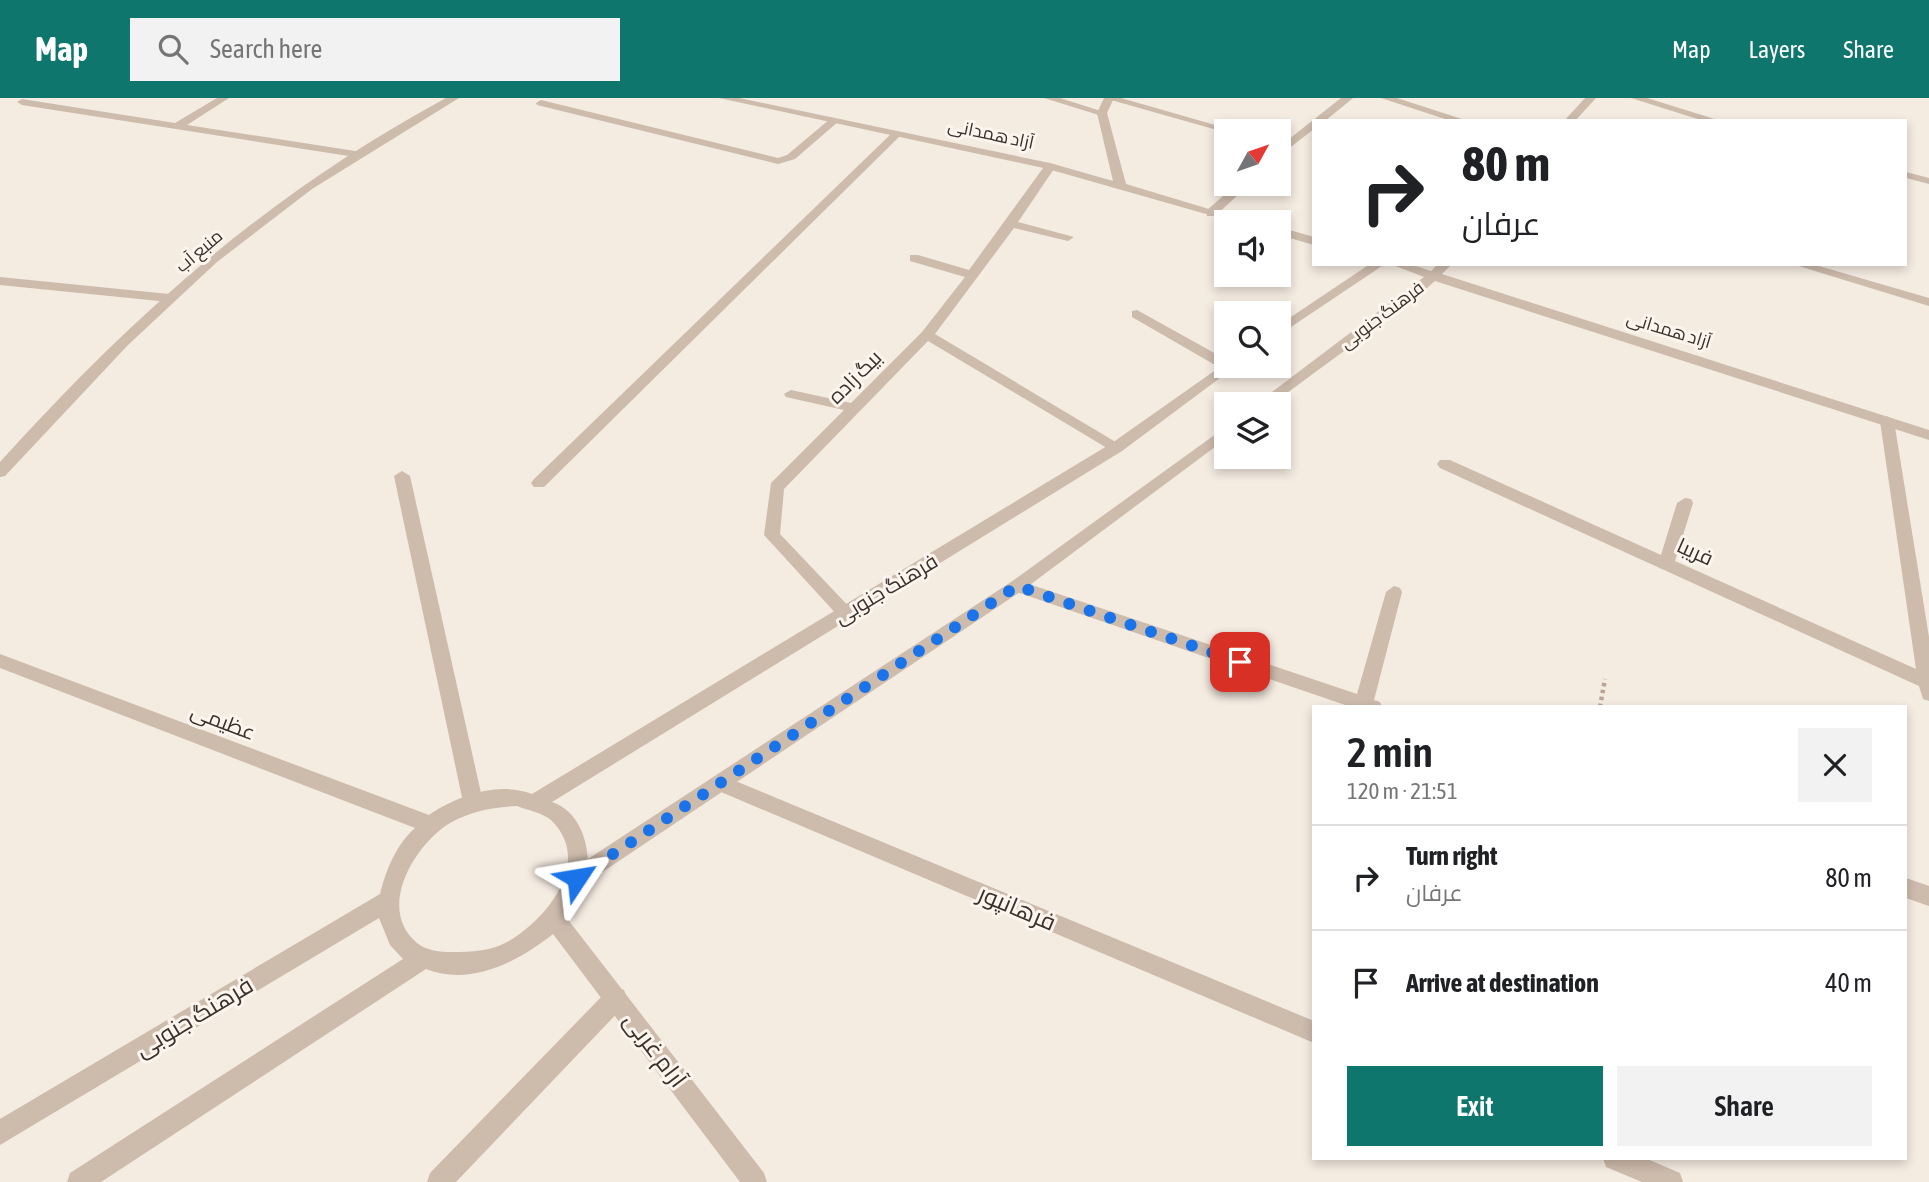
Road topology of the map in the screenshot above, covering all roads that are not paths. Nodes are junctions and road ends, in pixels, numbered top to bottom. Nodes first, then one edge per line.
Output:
1 (224, 98) edge
2 (454, 98) edge
3 (724, 98) edge
4 (1049, 98) edge
5 (1109, 98) edge
6 (1348, 98) edge
7 (1386, 98) edge
8 (1591, 98) edge
9 (1636, 98) edge
10 (22, 102) dead end
11 (541, 103) dead end
12 (1102, 113) junction
13 (1320, 119) edge
14 (1456, 119) edge
15 (1571, 119) edge
16 (1709, 119) edge
17 (834, 121) junction
18 (1312, 125) edge
19 (1214, 126) edge
20 (176, 127) junction
21 (897, 134) junction
22 (1292, 142) edge
23 (355, 154) junction
24 (1050, 166) junction
25 (1907, 175) edge
26 (1929, 181) edge
27 (1121, 188) junction
28 (1230, 196) edge
29 (1211, 213) junction
30 (1214, 214) edge
31 (1011, 224) junction
32 (1291, 235) edge
33 (1068, 237) dead end
34 (1312, 240) edge
35 (914, 258) dead end
36 (1376, 266) edge
37 (1402, 266) edge
38 (1444, 266) edge
39 (1805, 266) edge
40 (972, 275) junction
41 (1433, 276) junction
42 (0, 281) edge
43 (169, 298) junction
44 (1929, 302) edge
45 (1137, 314) dead end
46 (1291, 323) edge
47 (927, 335) junction
48 (1214, 358) edge
49 (1214, 376) edge
50 (1279, 392) edge
51 (791, 394) dead end
52 (854, 408) junction
53 (1887, 421) junction
54 (1929, 435) edge
55 (1214, 441) edge
56 (1117, 447) junction
57 (1445, 464) dead end
58 (0, 472) edge
59 (402, 476) dead end
60 (539, 482) dead end
61 (1685, 502) dead end
62 (1666, 564) junction
63 (1017, 586) junction
64 (1394, 592) dead end
65 (846, 613) junction
66 (0, 661) edge
67 (1928, 688) edge
68 (1365, 705) edge
69 (1368, 705) edge
70 (721, 783) junction
71 (537, 801) junction
72 (473, 803) junction
73 (431, 825) junction
74 (577, 878) junction
75 (1907, 888) edge
76 (1929, 896) edge
77 (388, 901) junction
78 (555, 919) junction
79 (422, 959) junction
80 (616, 998) junction
81 (1312, 1031) edge
82 (0, 1133) edge
83 (1620, 1160) edge
84 (79, 1182) edge
85 (439, 1182) edge
86 (755, 1182) edge
87 (1671, 1182) edge

1 - 20 street
2 - 23 street, منبع آب
3 - 17 street, آزاد همدانی
4 - 12 street
5 - 12 street
5 - 19 street
6 - 13 street
7 - 14 street
8 - 15 street
9 - 16 street
10 - 20 street
11 - 17 street
12 - 27 street
17 - 21 street, آزاد همدانی
18 - 22 street
20 - 23 street
21 - 24 street, آزاد همدانی
21 - 60 street
23 - 43 street, منبع آب
24 - 27 street, آزاد همدانی
24 - 31 street, بیگ زاده
25 - 26 street
27 - 29 street, آزاد همدانی
28 - 29 street
29 - 30 street, آزاد همدانی
31 - 33 street
31 - 40 street, بیگ زاده
32 - 34 street
35 - 40 street
36 - 46 street, فرهنگ جنوبی
37 - 41 street, آزاد همدانی
38 - 41 street, فرهنگ جنوبی
39 - 44 street
40 - 47 street, بیگ زاده
41 - 50 street, فرهنگ جنوبی
41 - 53 street, آزاد همدانی
42 - 43 street
43 - 58 street, منبع آب
45 - 48 street
47 - 52 street, بیگ زاده
47 - 56 street
49 - 56 street, فرهنگ جنوبی
51 - 52 street
52 - 65 street, بیگ زاده
53 - 54 street, آزاد همدانی
53 - 67 street
55 - 63 street
56 - 65 street, فرهنگ جنوبی
57 - 62 street, فریبا
59 - 72 street
61 - 62 street
62 - 67 street, فریبا
63 - 68 street
63 - 70 street
64 - 69 street
65 - 71 street, فرهنگ جنوبی
66 - 73 street, عظیمی
70 - 74 street
70 - 81 street, فرهانپور
71 - 72 street
71 - 74 street
72 - 73 street
73 - 77 street
74 - 78 street
75 - 76 street
77 - 79 street
77 - 82 street, فرهنگ جنوبی
78 - 79 street
78 - 80 street, آرام غربی
79 - 84 street
80 - 85 street
80 - 86 street, آرام غربی
83 - 87 street

